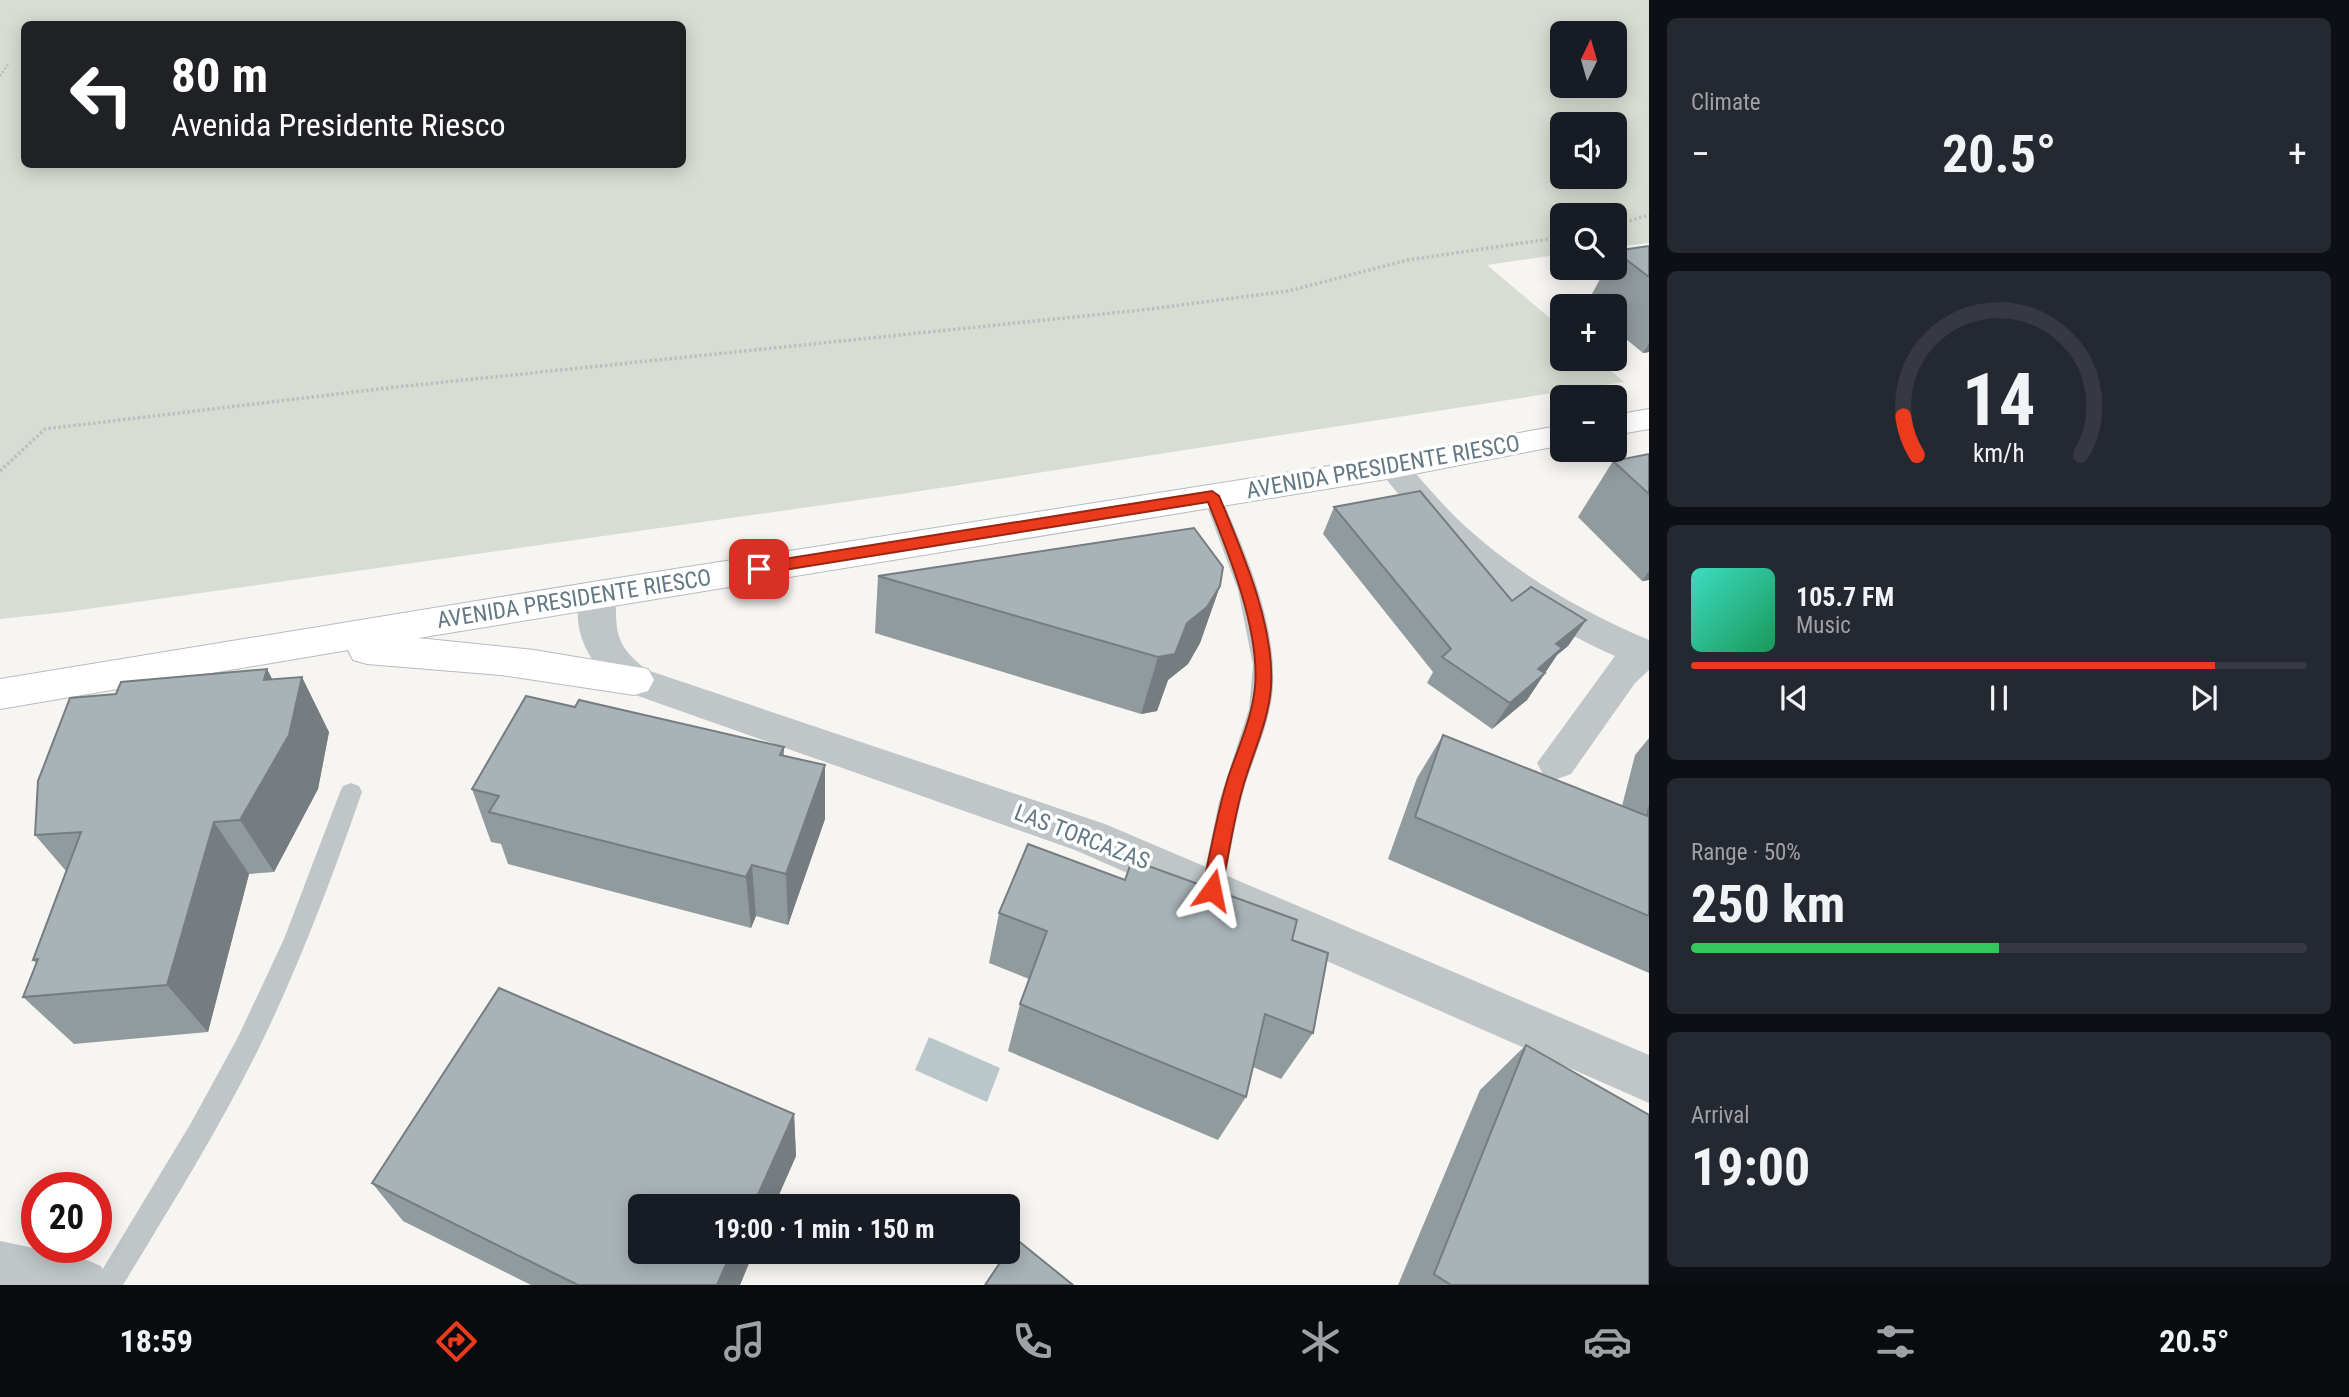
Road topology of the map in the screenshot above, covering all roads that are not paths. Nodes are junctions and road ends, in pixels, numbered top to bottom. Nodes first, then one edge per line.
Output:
1 (1649, 419) edge
2 (1627, 423) edge
3 (1550, 437) edge
4 (1393, 467) junction
5 (1212, 496) junction
6 (599, 594) junction
7 (284, 648) junction
8 (1646, 654) edge
9 (634, 680) junction
10 (0, 694) edge
11 (1557, 763) dead end
12 (351, 792) dead end
13 (1212, 890) junction
14 (1649, 1079) edge
15 (0, 1268) edge
16 (82, 1285) edge
17 (107, 1285) edge

1 - 2 main road
3 - 4 main road, AVENIDA PRESIDENTE RIESCO
4 - 5 main road, AVENIDA PRESIDENTE RIESCO
4 - 8 street
5 - 6 main road, AVENIDA PRESIDENTE RIESCO
5 - 13 lane
6 - 7 main road, AVENIDA PRESIDENTE RIESCO
6 - 9 street, LAS TORCAZAS
7 - 9 main road
7 - 10 main road, AVENIDA PRESIDENTE RIESCO
8 - 11 street
9 - 13 street, LAS TORCAZAS
12 - 17 lane
13 - 14 street, LAS TORCAZAS
15 - 16 street

